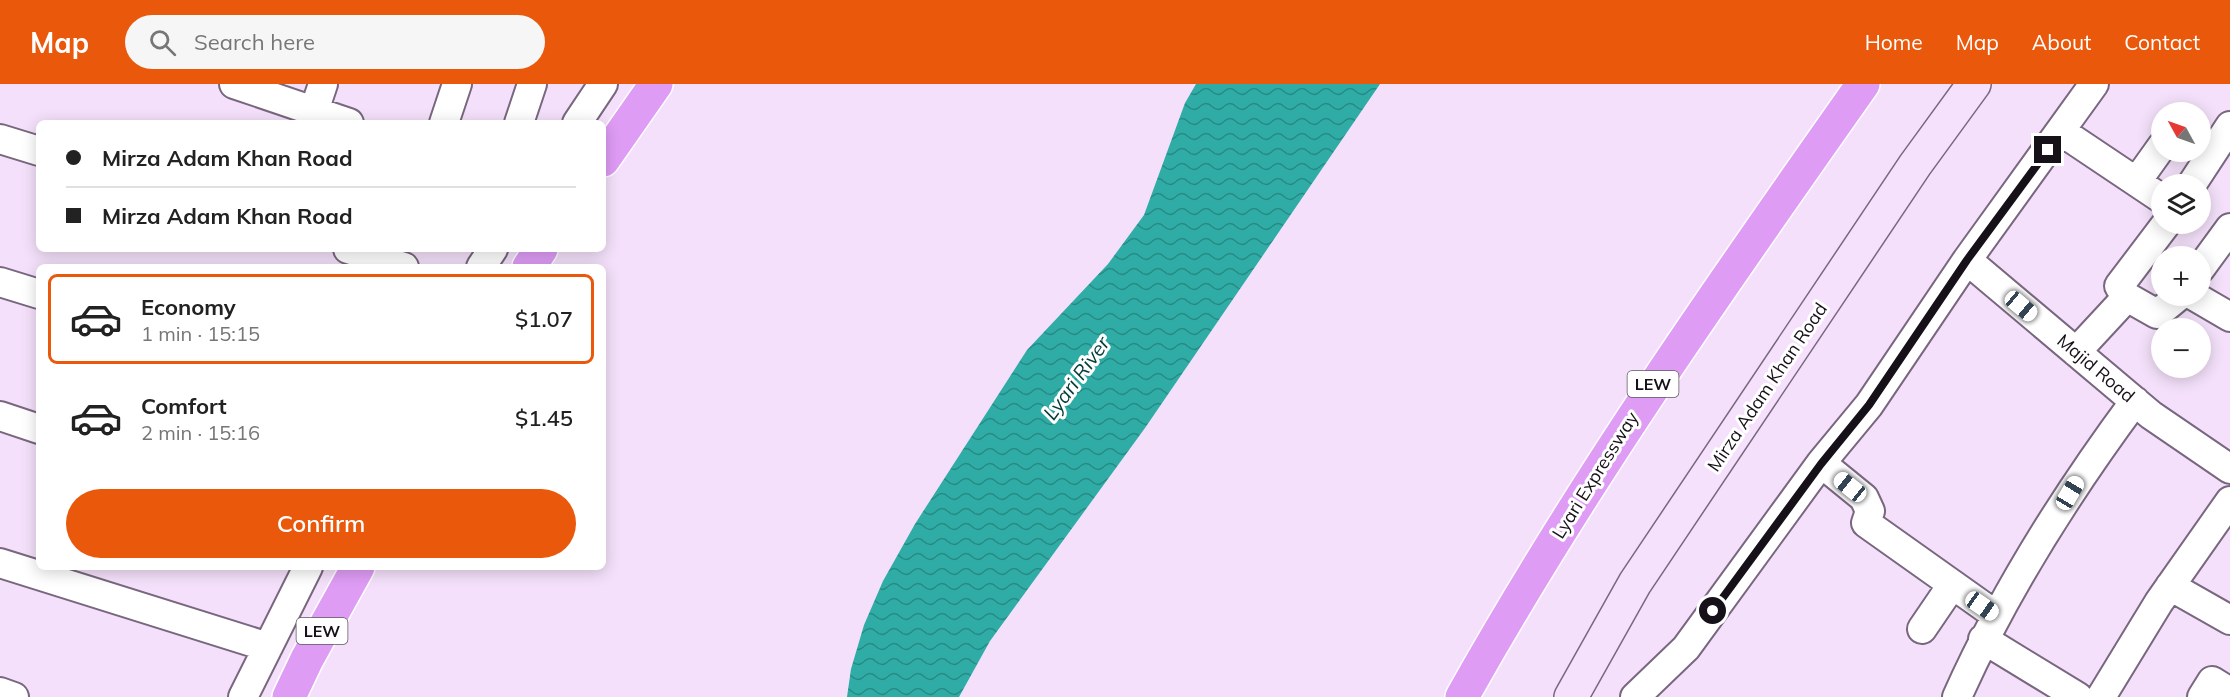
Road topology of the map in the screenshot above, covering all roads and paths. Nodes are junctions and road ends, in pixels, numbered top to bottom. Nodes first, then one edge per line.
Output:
1 (234, 84) edge
2 (323, 84) edge
3 (457, 84) edge
4 (532, 84) edge
5 (603, 84) edge
6 (656, 84) edge
7 (1863, 84) edge
8 (1974, 84) edge
9 (2094, 84) edge
10 (314, 111) junction
11 (340, 120) edge
12 (445, 120) edge
13 (520, 120) edge
14 (579, 120) edge
15 (2230, 126) edge
16 (2062, 132) junction
17 (0, 139) edge
18 (36, 151) edge
19 (606, 156) edge
20 (2151, 161) edge
21 (2199, 174) edge
22 (2137, 181) junction
23 (2151, 191) edge
24 (2230, 228) edge
25 (2159, 234) edge
26 (357, 252) edge
27 (2211, 254) edge
28 (1967, 260) junction
29 (395, 264) edge
30 (0, 282) edge
31 (36, 293) edge
32 (2127, 297) junction
33 (2167, 306) edge
34 (2211, 306) edge
35 (2230, 317) edge
36 (2076, 352) junction
37 (2135, 401) junction
38 (0, 416) edge
39 (36, 428) edge
40 (1821, 464) junction
41 (2230, 469) edge
42 (2230, 501) edge
43 (0, 563) edge
44 (306, 570) edge
45 (356, 570) edge
46 (1952, 585) junction
47 (2170, 586) junction
48 (2230, 620) edge
49 (1990, 627) junction
50 (1922, 628) dead end
51 (268, 647) junction
52 (0, 692) edge
53 (2230, 692) edge
54 (14, 697) edge
55 (243, 697) edge
56 (289, 697) edge
57 (1462, 697) edge
58 (1571, 697) edge
59 (1635, 697) edge
60 (1957, 697) edge
61 (2078, 697) edge
62 (2101, 697) edge
63 (2202, 697) edge

1 - 10 street
2 - 10 street
3 - 12 street
4 - 13 street
5 - 14 street
6 - 19 highway
7 - 57 highway, Lyari Expressway / LEW
8 - 58 main road, Mirza Adam Khan Road
9 - 16 street
10 - 11 street
15 - 21 street
16 - 22 street
16 - 28 street
17 - 18 street
20 - 22 street
22 - 23 street
24 - 27 street
25 - 32 street
26 - 29 street
28 - 36 street, Majid Road
28 - 40 street
30 - 31 street
32 - 33 street
32 - 36 street
34 - 35 street
36 - 37 street, Majid Road
37 - 41 street, Majid Road
37 - 49 street
38 - 39 street
40 - 46 street
40 - 59 street
42 - 47 street
43 - 51 street
44 - 51 street
45 - 56 highway, LEW
46 - 49 street
46 - 50 street
47 - 48 street
47 - 62 street
49 - 60 street
49 - 61 street
51 - 55 street
52 - 54 street
53 - 63 street

